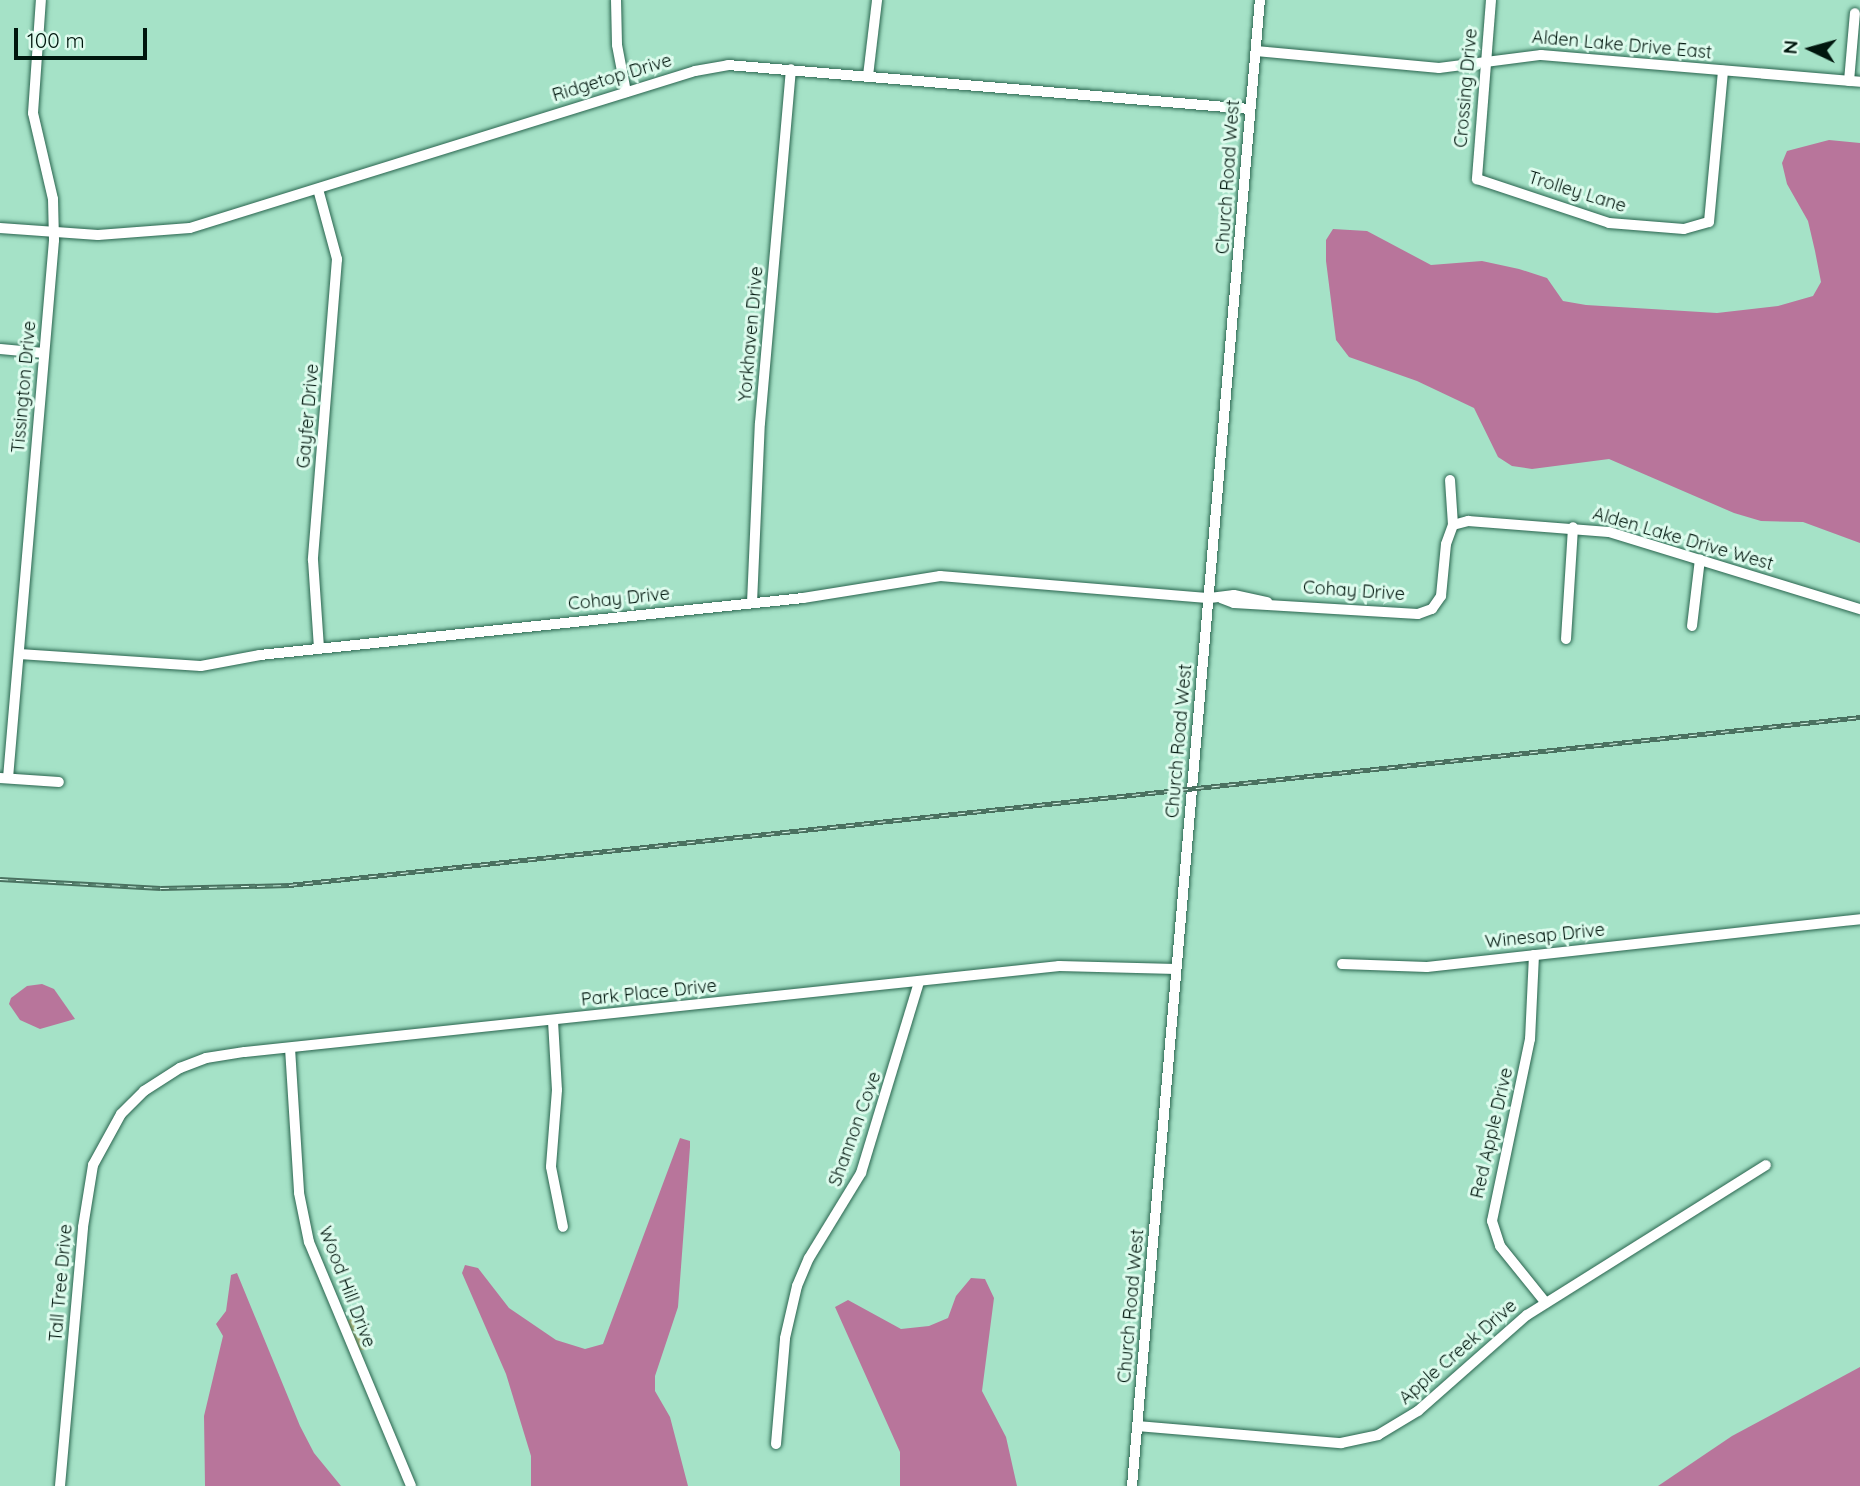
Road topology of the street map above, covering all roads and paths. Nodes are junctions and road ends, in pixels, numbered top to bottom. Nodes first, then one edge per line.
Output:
1 (41, 0) edge
2 (616, 0) edge
3 (877, 0) edge
4 (1260, 0) edge
5 (1491, 0) edge
6 (1856, 13) dead end
7 (1256, 51) junction
8 (1486, 60) junction
9 (790, 69) junction
10 (1723, 71) junction
11 (867, 76) junction
12 (1855, 82) edge
13 (625, 92) junction
14 (1250, 109) junction
15 (1477, 179) joint
16 (317, 188) junction
17 (0, 228) edge
18 (53, 232) junction
19 (0, 349) edge
20 (44, 353) junction
21 (1450, 480) dead end
22 (1453, 526) junction
23 (1573, 527) junction
24 (1700, 559) junction
25 (1216, 598) junction
26 (752, 603) junction
27 (1860, 609) edge
28 (1692, 626) dead end
29 (1566, 639) dead end
30 (319, 649) junction
31 (19, 654) junction
32 (4, 778) edge
33 (59, 782) dead end
34 (1860, 919) edge
35 (1534, 955) junction
36 (1342, 964) dead end
37 (1176, 969) junction
38 (919, 982) junction
39 (553, 1021) junction
40 (290, 1048) junction
41 (136, 1098) joint
42 (1766, 1165) dead end
43 (564, 1227) dead end
44 (1546, 1303) junction
45 (1137, 1426) junction
46 (776, 1444) dead end
47 (60, 1486) edge
48 (411, 1486) edge
49 (1132, 1486) edge

1 - 18 street, Tissington Drive
2 - 13 street
3 - 11 street
4 - 7 street, Church Road West
5 - 8 street, Crossing Drive
6 - 12 street
7 - 8 street, Alden Lake Drive East
7 - 14 street, Church Road West
8 - 10 street, Alden Lake Drive East
8 - 15 street, Crossing Drive
9 - 11 street, Ridgetop Drive
9 - 13 street, Ridgetop Drive
9 - 26 street, Yorkhaven Drive
10 - 12 street, Alden Lake Drive East
10 - 15 street, Trolley Lane
11 - 14 street, Ridgetop Drive
13 - 16 street, Ridgetop Drive
14 - 25 street, Church Road West
16 - 18 street, Ridgetop Drive
16 - 30 street, Gayfer Drive
17 - 18 street, Ridgetop Drive
18 - 20 street, Tissington Drive
19 - 20 street
20 - 31 street, Tissington Drive
21 - 22 street
22 - 23 street, Alden Lake Drive West
22 - 25 street, Cohay Drive
23 - 24 street, Alden Lake Drive West
23 - 29 street
24 - 27 street, Alden Lake Drive West
24 - 28 street
25 - 26 street, Cohay Drive
25 - 37 street, Church Road West
26 - 30 street, Cohay Drive
30 - 31 street, Cohay Drive
31 - 32 street, Tissington Drive
32 - 33 street
34 - 35 street, Winesap Drive
35 - 36 street, Winesap Drive
35 - 44 street, Red Apple Drive
37 - 38 street, Park Place Drive
37 - 45 street, Church Road West
38 - 39 street, Park Place Drive
38 - 46 street, Shannon Cove
39 - 40 street, Park Place Drive
39 - 43 street
40 - 41 street, Park Place Drive
40 - 48 street, Wood Hill Drive
41 - 47 street, Tall Tree Drive
42 - 44 street, Apple Creek Drive
44 - 45 street, Apple Creek Drive
45 - 49 street, Church Road West

